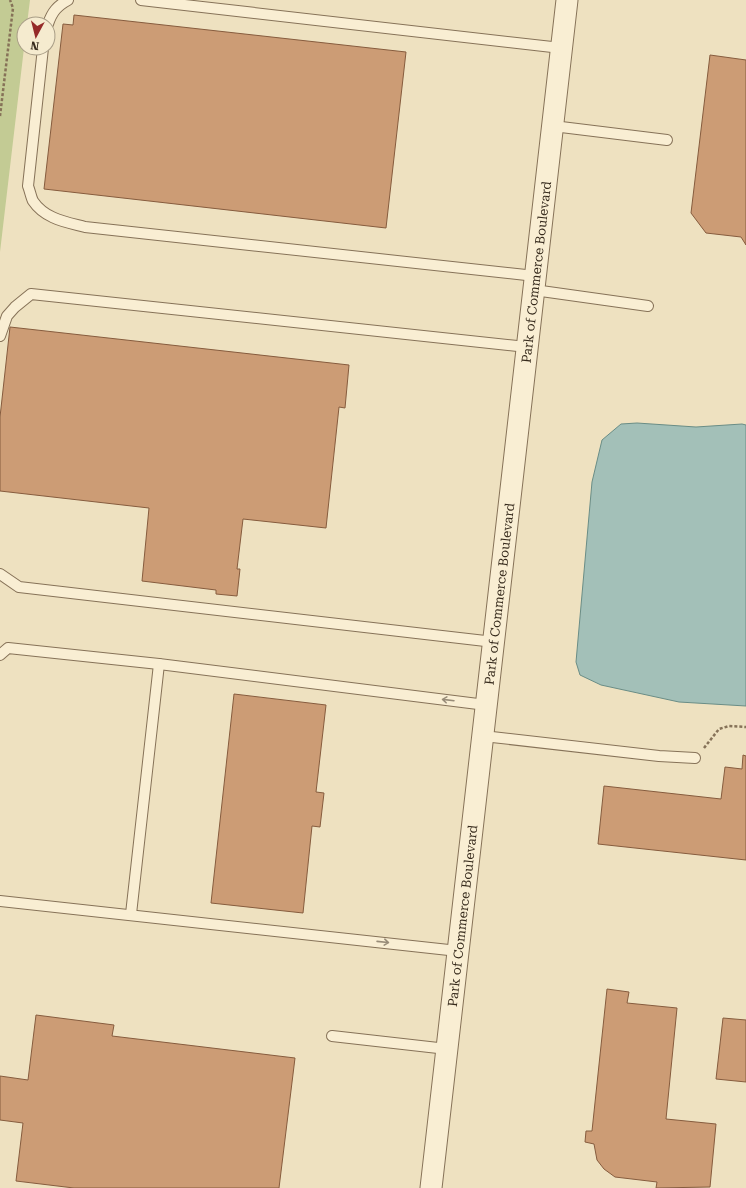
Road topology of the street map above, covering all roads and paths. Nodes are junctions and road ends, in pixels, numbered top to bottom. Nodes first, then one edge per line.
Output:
1 (10, 0) edge
2 (68, 0) edge
3 (141, 0) edge
4 (567, 0) edge
5 (50, 16) edge
6 (561, 48) junction
7 (42, 56) edge
8 (0, 116) edge
9 (553, 126) junction
10 (667, 140) dead end
11 (535, 283) junction
12 (648, 306) dead end
13 (0, 336) edge
14 (527, 347) junction
15 (0, 574) edge
16 (494, 642) junction
17 (0, 655) edge
18 (159, 664) junction
19 (486, 705) junction
20 (746, 727) edge
21 (483, 736) junction
22 (695, 758) joint
23 (0, 900) edge
24 (131, 914) junction
25 (458, 950) junction
26 (332, 1036) dead end
27 (447, 1049) junction
28 (431, 1188) edge

1 - 8 path
2 - 5 lane
3 - 6 lane
4 - 6 street, Park of Commerce Boulevard
6 - 9 street, Park of Commerce Boulevard
7 - 11 lane
9 - 10 lane
9 - 11 street, Park of Commerce Boulevard
11 - 12 lane
11 - 14 street, Park of Commerce Boulevard
13 - 14 lane
14 - 16 street, Park of Commerce Boulevard
15 - 16 lane
16 - 19 street, Park of Commerce Boulevard
17 - 18 lane
19 -> 18 lane
18 - 24 lane
19 - 21 street, Park of Commerce Boulevard
20 - 22 path
21 - 22 lane
21 - 25 street, Park of Commerce Boulevard
23 - 24 lane
24 -> 25 lane
25 - 27 street, Park of Commerce Boulevard
26 - 27 lane
27 - 28 street, Park of Commerce Boulevard

